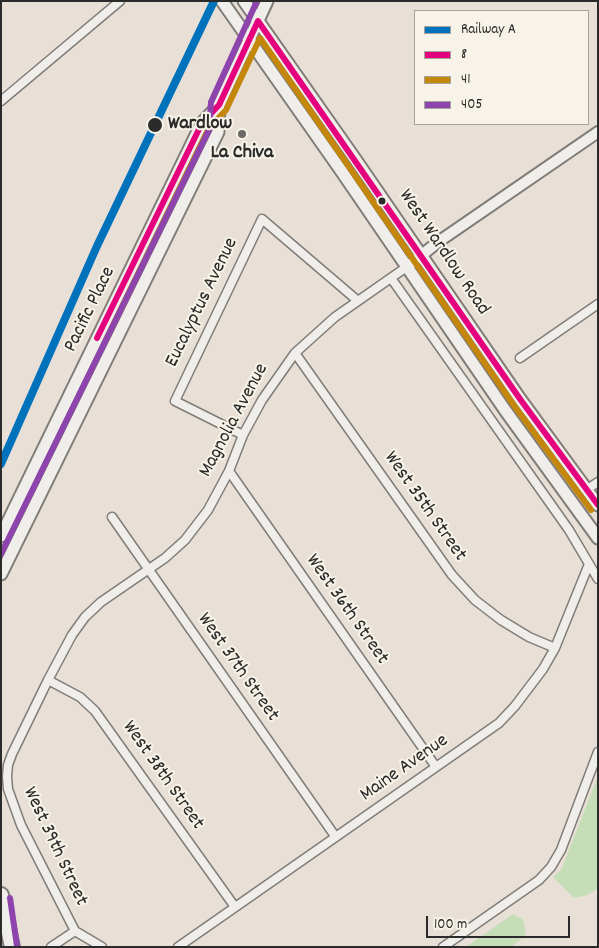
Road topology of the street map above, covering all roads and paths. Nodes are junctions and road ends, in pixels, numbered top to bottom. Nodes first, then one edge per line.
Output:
1 (120, 1) edge
2 (222, 1) edge
3 (244, 1) edge
4 (267, 1) edge
5 (258, 21) junction
6 (249, 39) junction
7 (1, 102) edge
8 (219, 105) junction
9 (598, 132) edge
10 (421, 255) junction
11 (408, 266) junction
12 (391, 278) junction
13 (358, 301) junction
14 (598, 304) edge
15 (295, 353) junction
16 (520, 358) dead end
17 (243, 435) junction
18 (229, 471) junction
19 (598, 482) edge
20 (586, 490) junction
21 (598, 506) edge
22 (112, 518) dead end
23 (1, 536) edge
24 (598, 538) edge
25 (589, 564) junction
26 (148, 569) junction
27 (1, 574) edge
28 (598, 579) edge
29 (555, 648) junction
30 (48, 680) junction
31 (598, 752) edge
32 (436, 767) junction
33 (7, 776) joint
34 (336, 836) junction
35 (1, 897) edge
36 (235, 907) junction
37 (75, 931) junction
38 (8, 947) edge
39 (12, 947) edge
40 (51, 947) edge
41 (102, 947) edge
42 (178, 947) edge
43 (443, 947) edge

1 - 7 street
2 - 6 main road, West Wardlow Road
3 - 5 main road, West Wardlow Road
4 - 5 main road, Pacific Place
5 - 6 main road, Pacific Place
5 - 10 main road, West Wardlow Road
6 - 8 main road, Pacific Place
6 - 11 main road, West Wardlow Road
8 - 23 main road, Pacific Place
8 - 27 main road, Pacific Place
9 - 10 street, Magnolia Avenue
10 - 11 street, Magnolia Avenue
10 - 20 main road, West Wardlow Road
11 - 12 street, Magnolia Avenue
11 - 24 main road, West Wardlow Road
12 - 13 street, Magnolia Avenue
12 - 25 street
13 - 15 street, Magnolia Avenue
13 - 17 street, Eucalyptus Avenue
14 - 16 street
15 - 17 street, Magnolia Avenue
15 - 29 street, West 35th Street
17 - 18 street, Magnolia Avenue
18 - 26 street, Magnolia Avenue
18 - 32 street, West 36th Street
19 - 20 street
20 - 21 main road, West Wardlow Road
22 - 26 street, West 37th Street
25 - 28 street
25 - 29 street, Maine Avenue
26 - 30 street, Magnolia Avenue
26 - 34 street, West 37th Street
29 - 32 street, Maine Avenue
30 - 33 street, Magnolia Avenue
30 - 36 street, West 38th Street
31 - 43 street
32 - 34 street, Maine Avenue
33 - 37 street, West 39th Street
34 - 36 street, Maine Avenue
35 - 38 highway
35 - 39 highway
36 - 42 street, Maine Avenue
37 - 40 street
37 - 41 street

